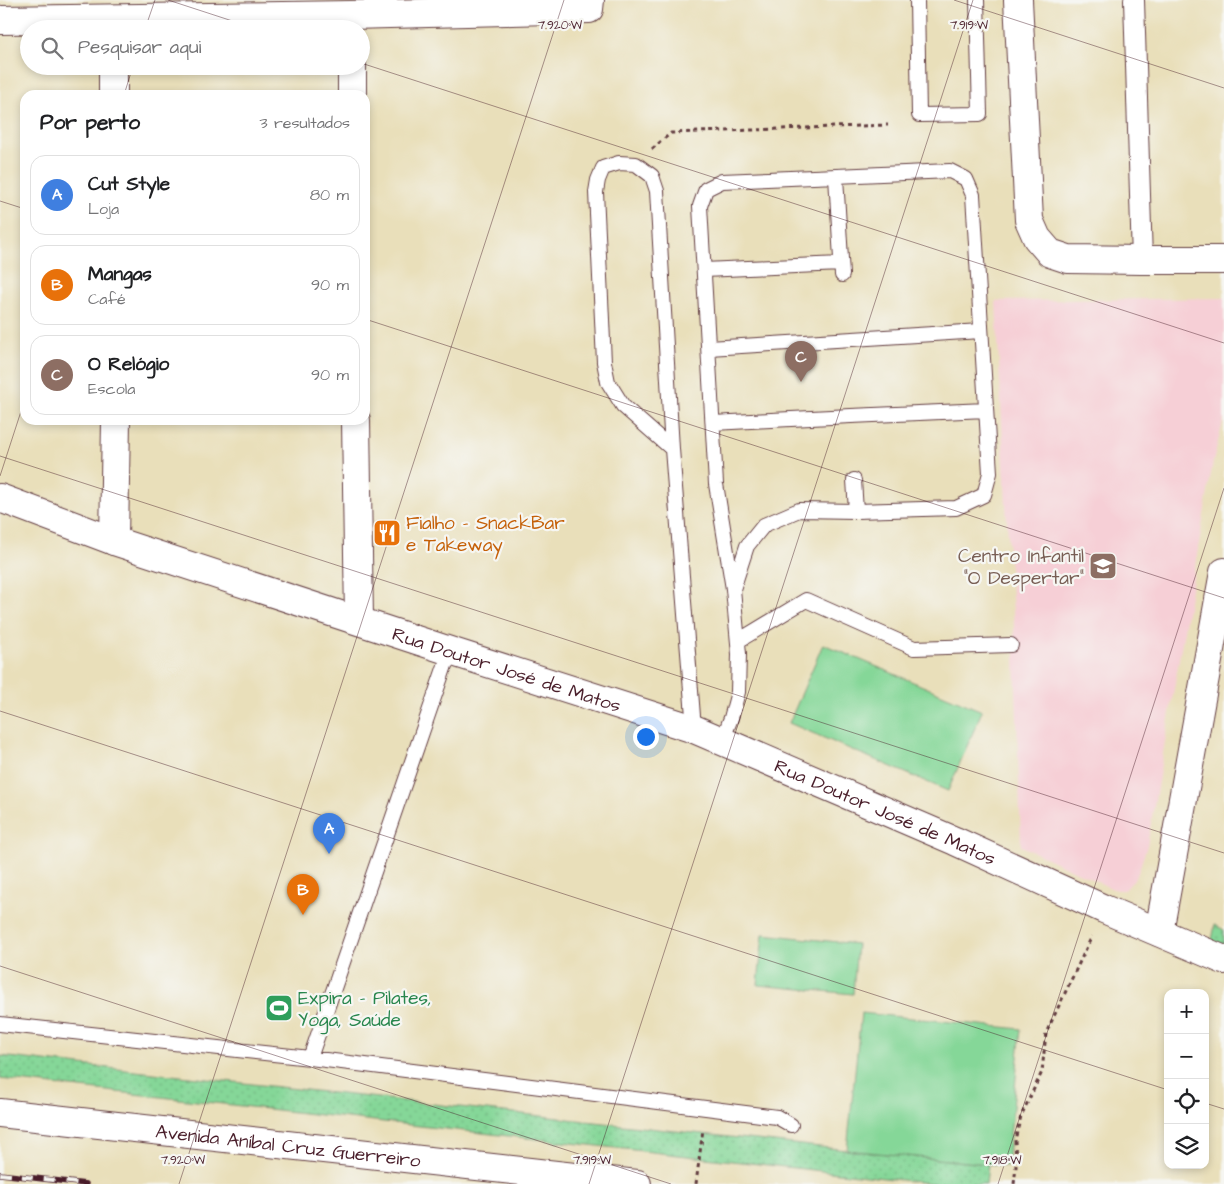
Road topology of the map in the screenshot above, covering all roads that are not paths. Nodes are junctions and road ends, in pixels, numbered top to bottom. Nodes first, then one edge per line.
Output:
1 (590, 0) edge
2 (917, 0) edge
3 (977, 0) edge
4 (1018, 0) edge
5 (1134, 0) edge
6 (113, 15) edge
7 (351, 15) edge
8 (0, 20) edge
9 (113, 75) edge
10 (352, 75) edge
11 (113, 90) edge
12 (352, 90) edge
13 (836, 177) junction
14 (1142, 260) junction
15 (1224, 260) edge
16 (704, 270) junction
17 (981, 330) junction
18 (708, 348) junction
19 (986, 410) junction
20 (713, 424) junction
21 (116, 425) edge
22 (356, 425) edge
23 (672, 449) junction
24 (854, 480) dead end
25 (0, 498) edge
26 (856, 511) junction
27 (114, 541) junction
28 (733, 589) junction
29 (1223, 593) edge
30 (359, 620) junction
31 (738, 641) junction
32 (1011, 645) dead end
33 (1224, 650) edge
34 (450, 651) junction
35 (1204, 679) junction
36 (694, 729) junction
37 (722, 741) junction
38 (1160, 932) junction
39 (1224, 960) edge
40 (0, 1024) edge
41 (310, 1058) junction
42 (0, 1113) edge
43 (791, 1125) dead end
44 (636, 1184) edge

1 - 7 street
2 - 3 lane
4 - 14 street
5 - 14 street
6 - 7 street
6 - 8 street
9 - 11 street
10 - 12 street
13 - 16 lane
13 - 16 lane
13 - 17 lane
14 - 15 street
16 - 18 lane
17 - 18 lane
17 - 19 lane
18 - 20 lane
19 - 20 lane
19 - 26 lane
20 - 28 lane
21 - 27 street
22 - 30 street
23 - 23 lane
23 - 36 lane
24 - 26 lane
25 - 27 street, Rua Doutor José de Matos
26 - 28 lane
27 - 30 street, Rua Doutor José de Matos
28 - 31 lane
29 - 35 street
30 - 34 street, Rua Doutor José de Matos
31 - 32 lane
31 - 37 lane
33 - 35 street
34 - 36 street, Rua Doutor José de Matos
34 - 41 lane
35 - 38 street
36 - 37 street, Rua Doutor José de Matos
37 - 38 street, Rua Doutor José de Matos
38 - 39 street, Rua Doutor José de Matos
40 - 41 lane
41 - 43 lane
42 - 44 street, Avenida Aníbal Cruz Guerreiro

